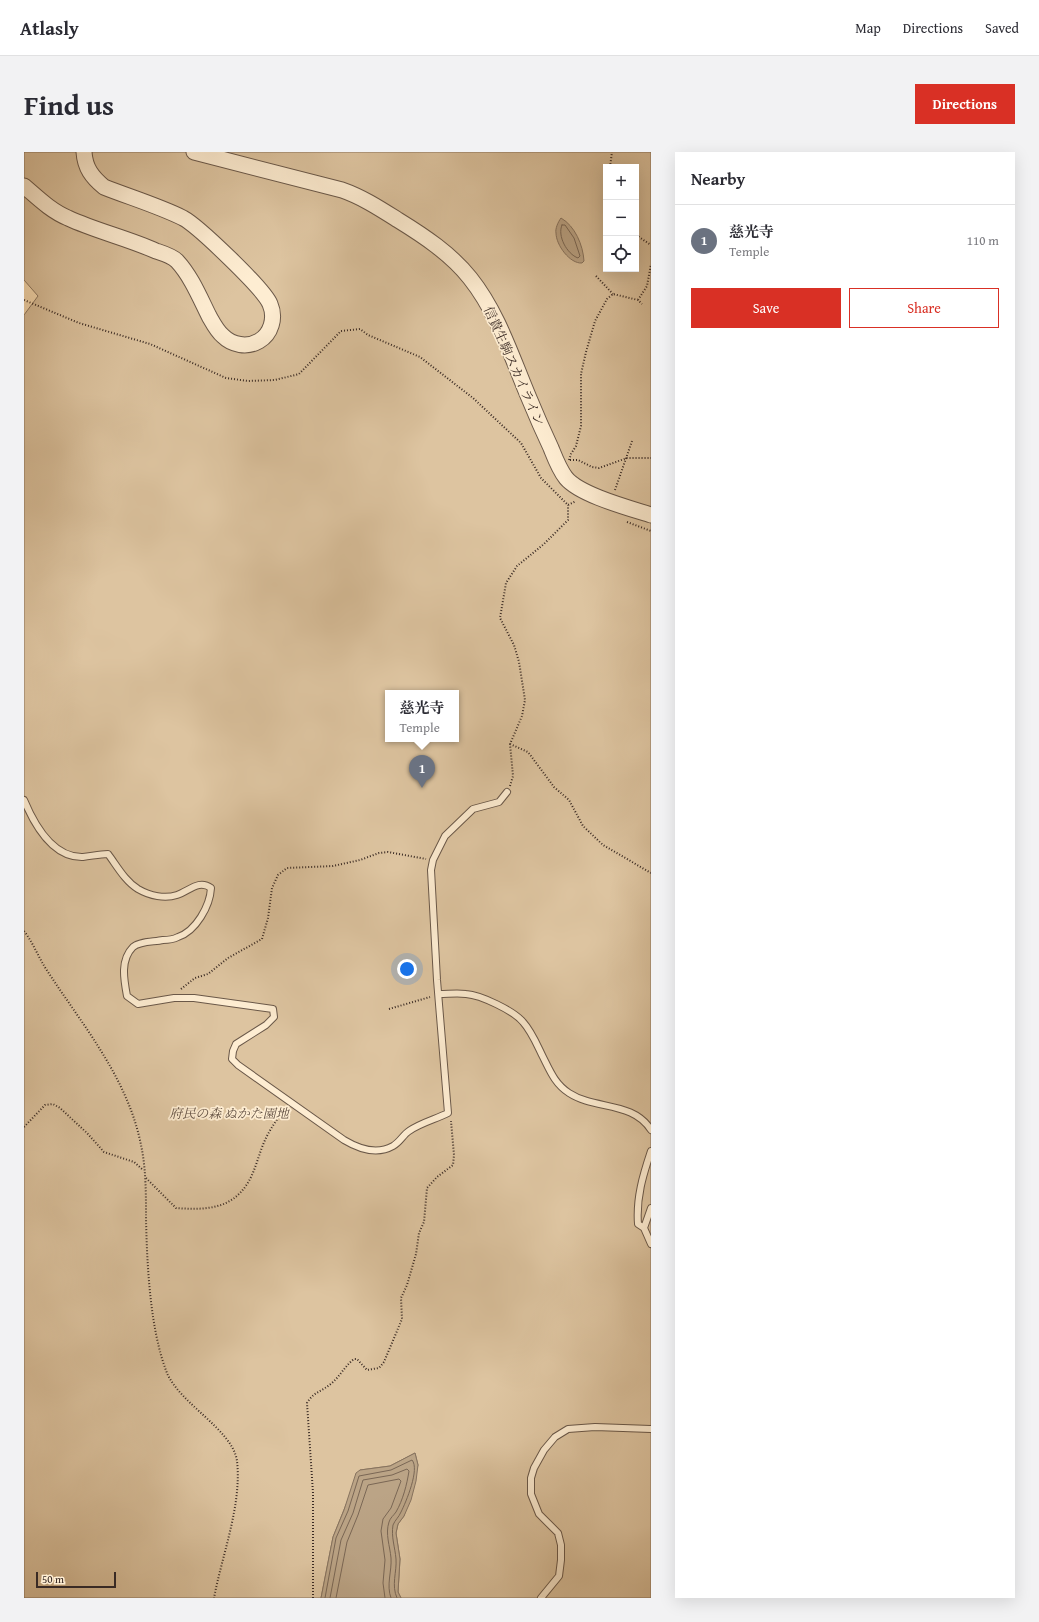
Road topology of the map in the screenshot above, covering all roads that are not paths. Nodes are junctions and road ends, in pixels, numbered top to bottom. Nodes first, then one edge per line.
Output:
1 (84, 152) edge
2 (194, 152) edge
3 (24, 186) edge
4 (651, 515) edge
5 (507, 792) road end
6 (24, 800) edge
7 (439, 994) junction
8 (651, 1130) edge
9 (651, 1150) edge
10 (651, 1208) edge
11 (644, 1228) junction
12 (651, 1244) edge
13 (651, 1429) edge
14 (541, 1598) edge

1 - 3 street
2 - 4 street, 信貴生駒スカイライン
5 - 7 lane
6 - 7 lane
7 - 8 lane
9 - 11 lane
10 - 11 lane
11 - 12 lane
13 - 14 lane

